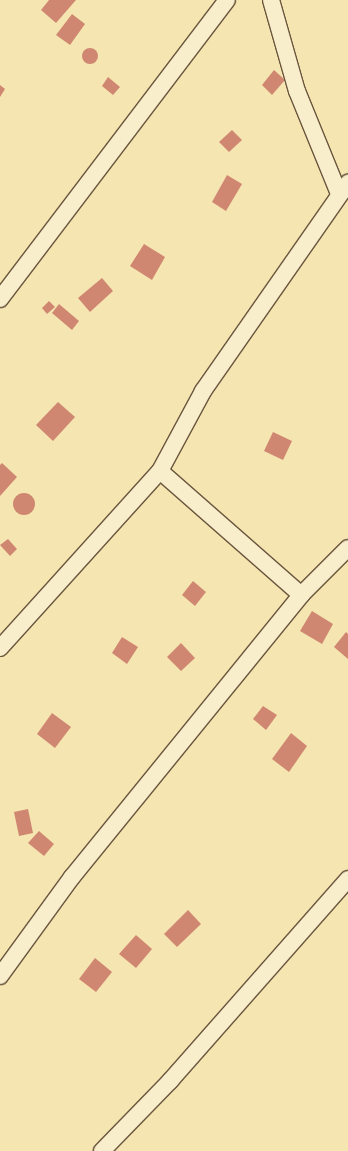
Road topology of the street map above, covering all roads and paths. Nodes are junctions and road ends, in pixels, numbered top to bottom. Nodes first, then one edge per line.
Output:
1 (227, 0) edge
2 (271, 0) edge
3 (343, 189) edge
4 (0, 299) edge
5 (160, 471) junction
6 (348, 548) edge
7 (301, 595) junction
8 (0, 648) edge
9 (348, 879) edge
10 (0, 976) edge
11 (102, 1151) edge

1 - 4 street
2 - 3 street
3 - 5 street
5 - 7 street
5 - 8 street
6 - 7 street
7 - 10 street
9 - 11 street

